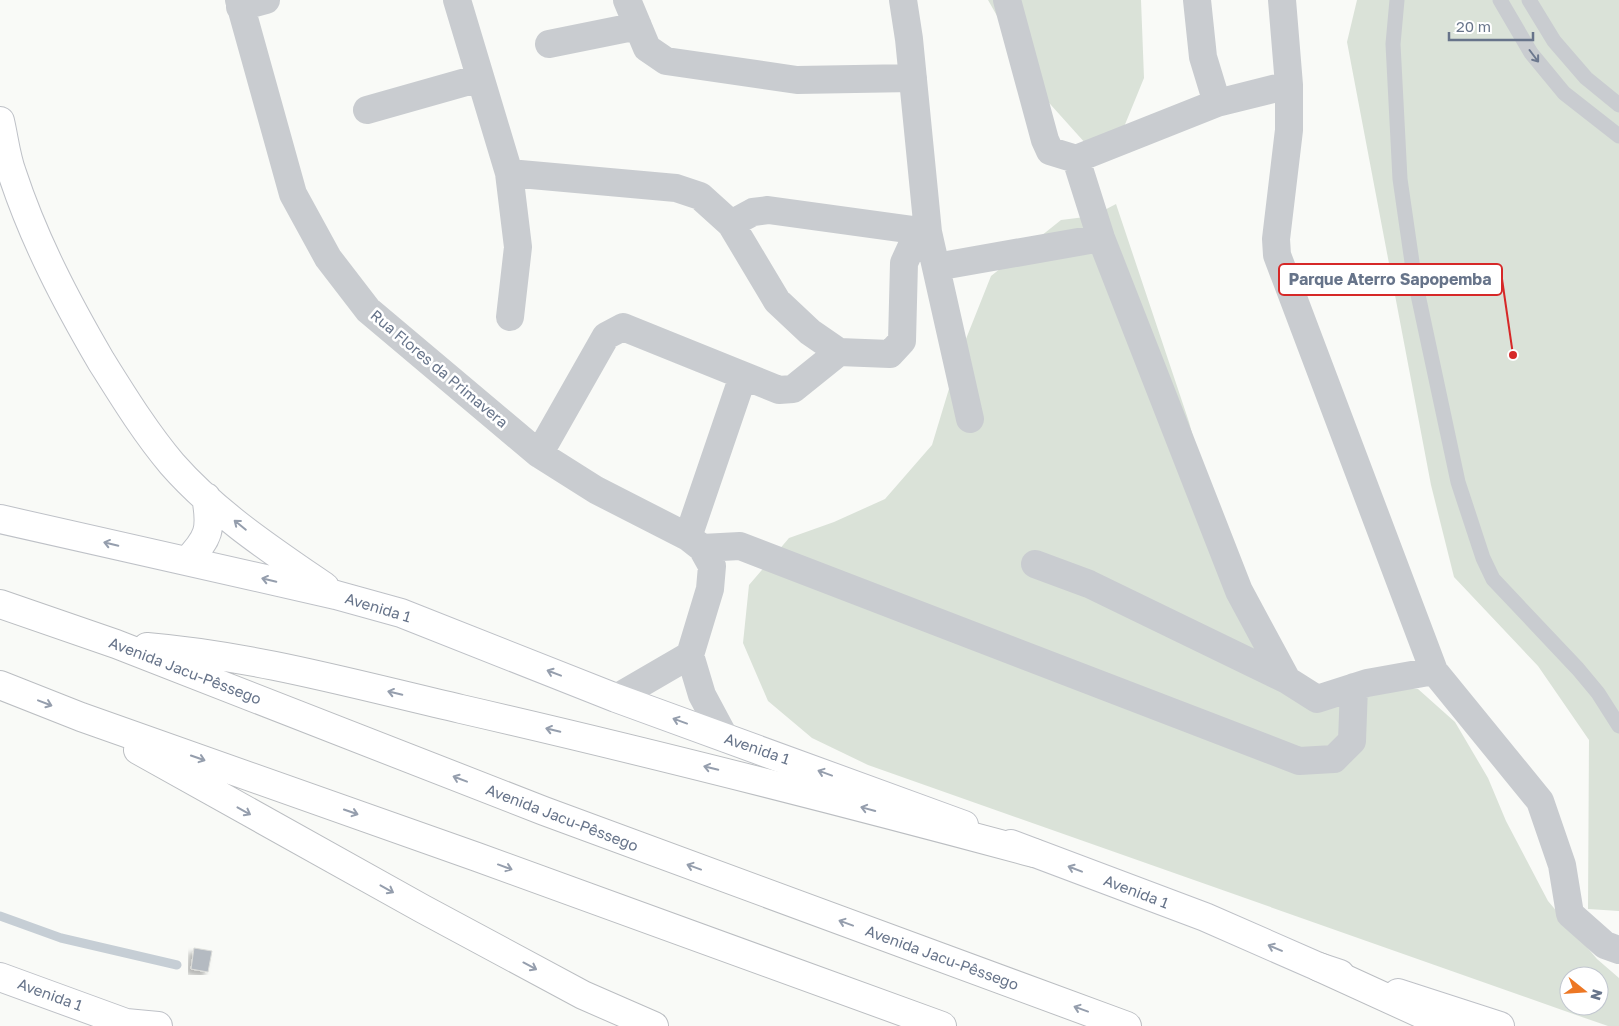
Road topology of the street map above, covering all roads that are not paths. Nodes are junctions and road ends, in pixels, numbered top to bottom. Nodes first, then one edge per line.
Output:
1 (266, 0) edge
2 (457, 0) edge
3 (627, 0) edge
4 (903, 0) edge
5 (1007, 0) edge
6 (1198, 0) edge
7 (1282, 0) edge
8 (1397, 0) edge
9 (1500, 0) edge
10 (1529, 0) edge
11 (239, 4) edge
12 (638, 26) junction
13 (549, 44) dead end
14 (480, 78) junction
15 (913, 78) junction
16 (1289, 85) junction
17 (1217, 103) junction
18 (1619, 105) edge
19 (367, 110) dead end
20 (0, 122) edge
21 (1619, 136) edge
22 (1076, 159) junction
23 (509, 173) junction
24 (731, 224) junction
25 (928, 232) junction
26 (1100, 238) junction
27 (936, 267) junction
28 (510, 317) dead end
29 (839, 352) junction
30 (744, 376) junction
31 (970, 420) dead end
32 (539, 454) junction
33 (206, 497) junction
34 (0, 519) edge
35 (695, 543) junction
36 (187, 561) junction
37 (1035, 564) dead end
38 (336, 595) junction
39 (7, 606) edge
40 (116, 644) junction
41 (690, 655) junction
42 (1434, 671) junction
43 (1286, 680) junction
44 (0, 685) edge
45 (1354, 687) junction
46 (616, 698) junction
47 (81, 717) junction
48 (1619, 726) edge
49 (725, 738) junction
50 (1034, 853) junction
51 (1619, 950) edge
52 (1319, 967) junction
53 (0, 977) edge
54 (128, 1024) edge
55 (158, 1026) edge
56 (654, 1026) edge
57 (942, 1026) edge
58 (1127, 1026) edge
59 (1448, 1026) edge
60 (1500, 1026) edge

1 - 11 street
2 - 14 street
3 - 12 street
4 - 15 street
5 - 22 street
6 - 17 street
7 - 16 street
8 - 48 lane
9 -> 21 lane
10 - 18 lane
11 - 32 street, Rua Flores da Primavera
12 - 13 street
12 - 15 street
14 - 19 street
14 - 23 street
15 - 25 street
16 - 17 street
16 - 42 street
17 - 22 street
20 - 33 main road
22 - 26 street
23 - 24 street
23 - 28 street
24 - 25 street
24 - 29 street
25 - 27 street
25 - 29 street
26 - 27 street
26 - 43 street
27 - 31 street
29 - 30 street
30 - 32 street
30 - 35 street
32 - 35 street, Rua Flores da Primavera
33 - 36 main road
38 -> 33 main road
36 -> 34 main road, Avenida 1
35 - 41 street
35 - 45 street
38 -> 36 main road, Avenida 1
37 - 43 street
46 -> 38 main road, Avenida 1
39 - 40 main road, Avenida Jacu-Pêssego
50 -> 40 main road
58 -> 40 main road, Avenida Jacu-Pêssego
41 - 46 street
41 - 49 street
42 - 45 street
42 - 51 street
43 - 45 street
44 -> 47 main road
49 -> 46 main road, Avenida 1
47 -> 56 main road
47 -> 57 main road
50 -> 49 main road, Avenida 1
52 -> 50 main road, Avenida 1
52 - 59 main road
52 - 60 main road, Avenida 1
53 - 54 main road, Avenida 1
54 - 55 main road, Avenida 1

